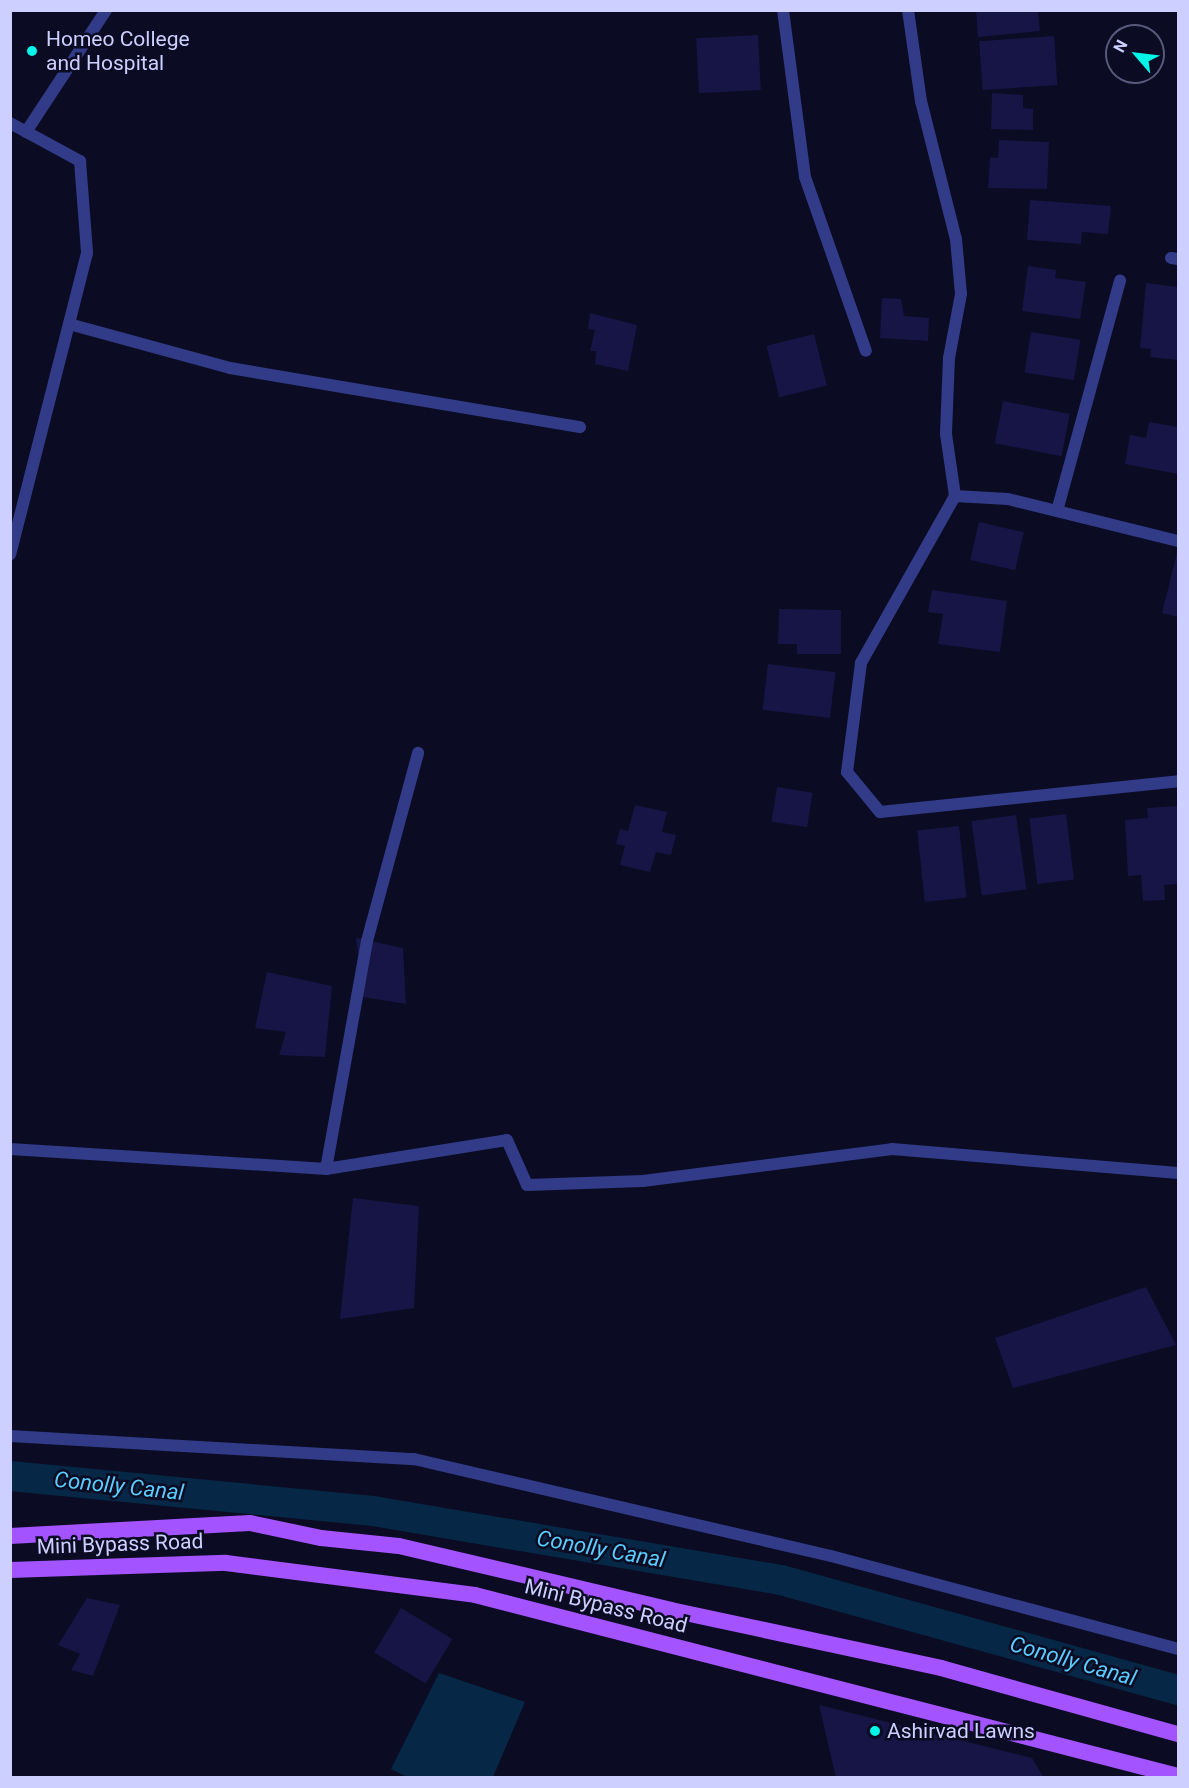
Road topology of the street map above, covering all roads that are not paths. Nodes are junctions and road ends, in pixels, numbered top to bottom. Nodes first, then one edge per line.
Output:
1 (106, 10) edge
2 (783, 10) edge
3 (908, 10) edge
4 (10, 123) edge
5 (27, 132) junction
6 (1120, 280) dead end
7 (69, 324) junction
8 (866, 351) dead end
9 (580, 427) dead end
10 (955, 496) junction
11 (1057, 511) junction
12 (1179, 541) edge
13 (10, 554) edge
14 (418, 753) dead end
15 (1179, 781) edge
16 (10, 1149) edge
17 (326, 1169) junction
18 (1179, 1173) edge
19 (10, 1436) edge
20 (10, 1536) edge
21 (10, 1570) edge
22 (1179, 1648) edge
23 (1179, 1734) edge
24 (1179, 1776) edge

1 - 5 street
2 - 8 street
3 - 10 street
4 - 5 street
5 - 7 street
6 - 11 street
7 - 9 street
7 - 13 street
10 - 11 street
10 - 15 street
11 - 12 street
14 - 17 street
16 - 17 street
17 - 18 street
19 - 22 street
20 - 23 main road, Mini Bypass Road
21 - 24 main road, Mini Bypass Road

